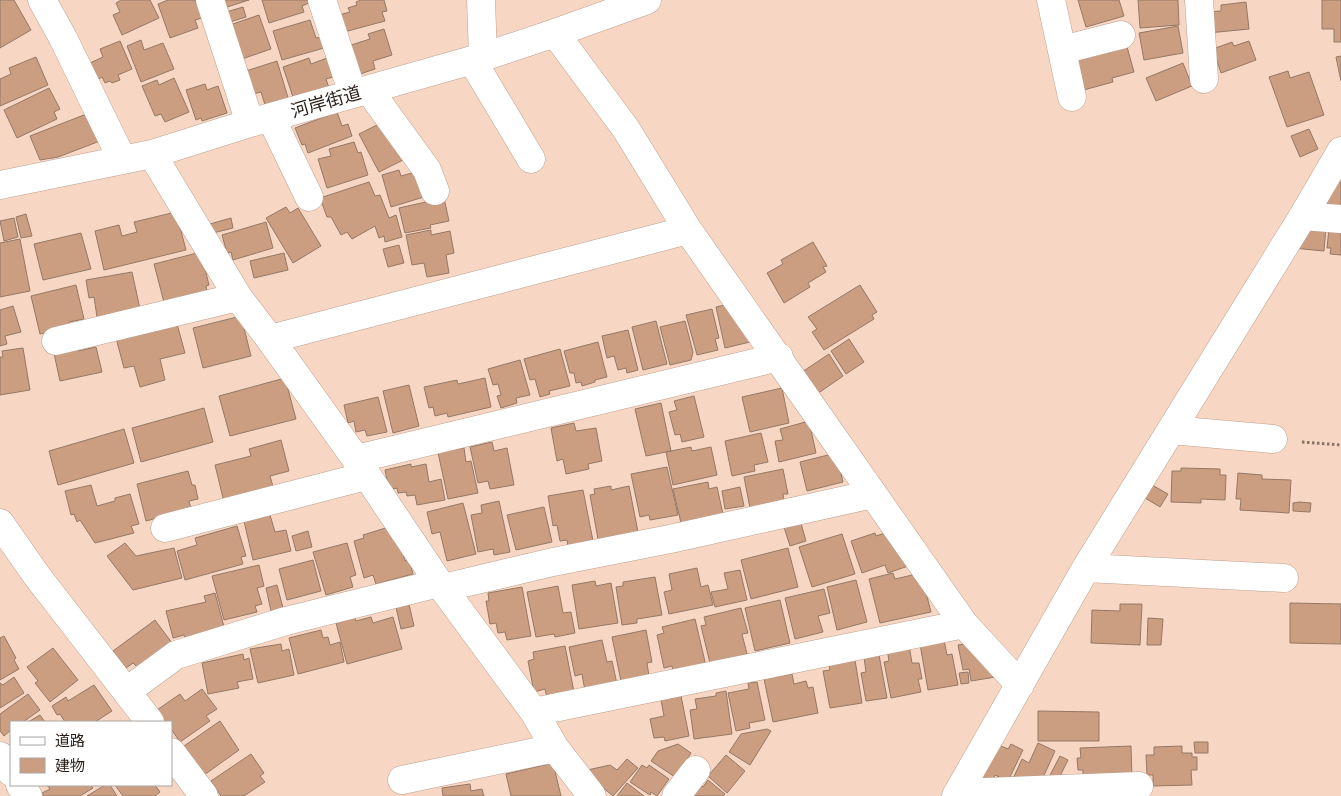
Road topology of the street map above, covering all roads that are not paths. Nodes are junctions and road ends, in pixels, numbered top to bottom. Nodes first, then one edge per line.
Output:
1 (42, 0) edge
2 (210, 0) edge
3 (322, 0) edge
4 (481, 0) edge
5 (647, 0) edge
6 (1052, 0) edge
7 (1199, 0) edge
8 (556, 33) junction
9 (1121, 36) dead end
10 (1062, 50) junction
11 (477, 59) junction
12 (1204, 78) dead end
13 (361, 92) junction
14 (1072, 97) dead end
15 (261, 121) junction
16 (1341, 151) edge
17 (152, 154) junction
18 (122, 159) junction
19 (531, 159) dead end
20 (0, 185) edge
21 (435, 191) dead end
22 (309, 197) dead end
23 (1303, 216) junction
24 (1341, 219) edge
25 (688, 230) junction
26 (238, 297) junction
27 (270, 339) junction
28 (56, 341) dead end
29 (779, 357) junction
30 (1171, 430) junction
31 (1273, 439) road end
32 (361, 468) junction
33 (873, 494) junction
34 (0, 523) edge
35 (165, 528) dead end
36 (1086, 568) junction
37 (1284, 578) dead end
38 (441, 586) junction
39 (964, 624) junction
40 (1020, 685) junction
41 (126, 691) junction
42 (534, 712) junction
43 (149, 721) edge
44 (555, 748) junction
45 (172, 753) edge
46 (0, 756) edge
47 (696, 770) dead end
48 (10, 771) edge
49 (402, 780) dead end
50 (1139, 786) dead end
51 (957, 794) edge
52 (204, 796) edge
53 (592, 796) edge
54 (676, 796) edge

1 - 18 street
2 - 15 street
3 - 13 street
4 - 11 street
5 - 8 street, 河岸街道
6 - 10 street
7 - 12 street
8 - 11 street, 河岸街道
8 - 25 street
9 - 10 street
10 - 14 street
11 - 13 street, 河岸街道
11 - 19 street
13 - 15 street, 河岸街道
13 - 21 street
15 - 17 street, 河岸街道
15 - 22 street
16 - 23 street
17 - 18 street, 河岸街道
17 - 26 street
18 - 20 street, 河岸街道
23 - 24 street
23 - 30 street
25 - 27 street
25 - 29 street
26 - 27 street
26 - 28 street
27 - 32 street
29 - 32 street
29 - 33 street
30 - 31 street
30 - 36 street
32 - 35 street
32 - 38 street
33 - 38 street
33 - 39 street
34 - 41 street
36 - 37 street
36 - 40 street
38 - 41 street
38 - 42 street
39 - 40 street
39 - 42 street
40 - 51 street
41 - 43 street
42 - 44 street
44 - 49 street
44 - 53 street
45 - 52 street
46 - 48 street
47 - 54 street
50 - 51 street

